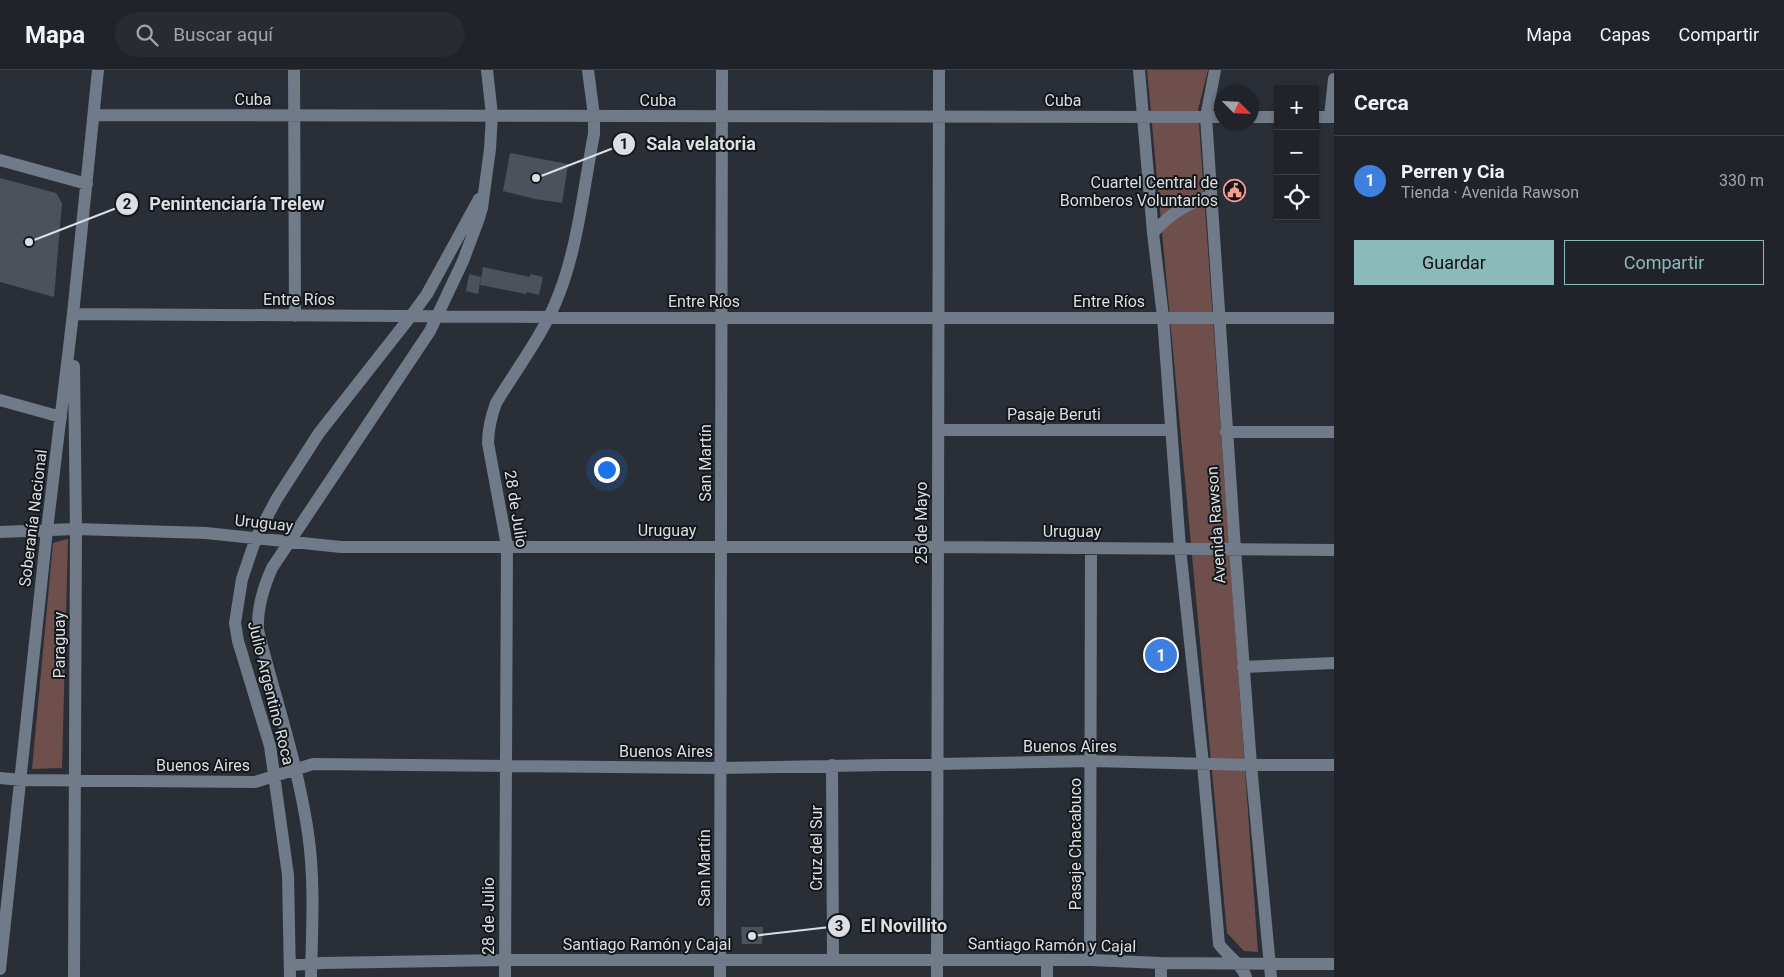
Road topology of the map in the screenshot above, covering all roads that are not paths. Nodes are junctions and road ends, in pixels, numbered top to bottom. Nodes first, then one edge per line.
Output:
1 (98, 70) edge
2 (294, 70) edge
3 (487, 70) edge
4 (588, 70) edge
5 (722, 70) edge
6 (939, 70) edge
7 (1139, 70) edge
8 (1215, 70) edge
9 (1334, 79) edge
10 (94, 115) junction
11 (294, 115) junction
12 (492, 115) junction
13 (594, 116) junction
14 (722, 116) junction
15 (939, 116) junction
16 (1143, 116) junction
17 (1206, 116) junction
18 (1214, 116) edge
19 (1259, 117) edge
20 (1274, 117) edge
21 (1319, 117) edge
22 (1332, 117) edge
23 (0, 160) edge
24 (87, 184) junction
25 (485, 188) junction
26 (1211, 196) junction
27 (1153, 233) junction
28 (73, 314) junction
29 (295, 316) junction
30 (411, 316) junction
31 (437, 316) junction
32 (549, 316) junction
33 (1163, 317) junction
34 (722, 318) junction
35 (938, 318) junction
36 (1220, 318) junction
37 (1334, 318) edge
38 (0, 400) edge
39 (61, 417) junction
40 (938, 430) junction
41 (1170, 430) junction
42 (1226, 432) junction
43 (1334, 432) edge
44 (47, 530) junction
45 (76, 530) junction
46 (0, 532) edge
47 (256, 538) junction
48 (288, 542) junction
49 (507, 546) junction
50 (721, 547) junction
51 (938, 547) junction
52 (1091, 548) junction
53 (1180, 548) junction
54 (1234, 548) junction
55 (1334, 550) edge
56 (1334, 663) edge
57 (1244, 667) junction
58 (1092, 761) junction
59 (937, 763) junction
60 (1203, 764) junction
61 (1251, 765) junction
62 (1334, 765) edge
63 (505, 766) junction
64 (832, 766) junction
65 (295, 768) junction
66 (720, 768) junction
67 (275, 777) junction
68 (0, 778) edge
69 (21, 780) junction
70 (74, 780) junction
71 (4, 891) edge
72 (1219, 944) junction
73 (504, 960) junction
74 (720, 960) junction
75 (833, 960) junction
76 (937, 960) junction
77 (1046, 960) junction
78 (1090, 960) junction
79 (311, 963) junction
80 (1161, 963) junction
81 (1207, 963) junction
82 (1238, 964) junction
83 (1334, 964) edge
84 (0, 969) edge
85 (290, 971) edge
86 (1270, 971) edge
87 (74, 977) edge
88 (311, 977) edge
89 (505, 977) edge
90 (720, 977) edge
91 (937, 977) edge
92 (1047, 977) edge
93 (1161, 977) edge
94 (1246, 977) edge

1 - 10 street, Soberanía Nacional
2 - 11 street
3 - 12 street, Julio Argentino Roca
4 - 13 street, 28 de Julio
5 - 14 street, San Martín
6 - 15 street, 25 de Mayo
7 - 16 street
8 - 17 street, Avenida Rawson
9 - 22 street
10 - 11 street, Cuba
10 - 24 street, Soberanía Nacional
11 - 12 street, Cuba
11 - 29 street
12 - 13 street, Cuba
12 - 25 street, Julio Argentino Roca
13 - 14 street, Cuba
13 - 32 street, 28 de Julio
14 - 15 street, Cuba
14 - 34 street, San Martín
15 - 16 street, Cuba
15 - 35 street, 25 de Mayo
16 - 17 street, Cuba
16 - 27 street
17 - 18 street, Cuba
17 - 26 street, Avenida Rawson
19 - 20 street
21 - 22 street
23 - 24 street
24 - 28 street, Soberanía Nacional
25 - 30 street, Julio Argentino Roca
25 - 31 street, Julio Argentino Roca
26 - 27 street
26 - 36 street, Avenida Rawson
27 - 33 street
28 - 29 street, Entre Ríos
28 - 39 street, Soberanía Nacional
28 - 45 street, Paraguay
29 - 30 street, Entre Ríos
30 - 31 street, Entre Ríos
30 - 47 street, Julio Argentino Roca
31 - 32 street, Entre Ríos
31 - 48 street, Julio Argentino Roca
32 - 34 street, Entre Ríos
32 - 49 street, 28 de Julio
33 - 35 street, Entre Ríos
33 - 36 street, Entre Ríos
33 - 41 street
34 - 35 street, Entre Ríos
34 - 50 street, San Martín
35 - 40 street, 25 de Mayo
36 - 37 street, Entre Ríos
36 - 42 street, Avenida Rawson
38 - 39 street
39 - 44 street, Soberanía Nacional
40 - 41 street, Pasaje Beruti
40 - 51 street, 25 de Mayo
41 - 53 street
42 - 43 street
42 - 54 street, Avenida Rawson
44 - 45 street, Uruguay
44 - 46 street, Uruguay
44 - 69 street, Soberanía Nacional
45 - 47 street, Uruguay
45 - 70 street, Paraguay
47 - 48 street, Uruguay
47 - 67 street, Julio Argentino Roca
48 - 49 street, Uruguay
48 - 65 street, Julio Argentino Roca
49 - 50 street, Uruguay
49 - 63 street, 28 de Julio
50 - 51 street, Uruguay
50 - 66 street, San Martín
51 - 52 street, Uruguay
51 - 59 street, 25 de Mayo
52 - 53 street, Uruguay
52 - 58 street, Pasaje Chacabuco
53 - 54 street, Uruguay
53 - 60 street
54 - 55 street, Uruguay
54 - 57 street, Avenida Rawson
56 - 57 street
57 - 61 street, Avenida Rawson
58 - 59 street, Buenos Aires
58 - 60 street, Buenos Aires
58 - 78 street, Pasaje Chacabuco
59 - 64 street, Buenos Aires
59 - 76 street, 25 de Mayo
60 - 61 street, Buenos Aires
60 - 72 street
61 - 62 street, Buenos Aires
61 - 86 street, Avenida Rawson
63 - 65 street, Buenos Aires
63 - 66 street, Buenos Aires
63 - 73 street, 28 de Julio
64 - 66 street, Buenos Aires
64 - 75 street, Cruz del Sur
65 - 67 street, Buenos Aires
65 - 79 street, Julio Argentino Roca
66 - 74 street, San Martín
67 - 70 street, Buenos Aires
67 - 85 street, Julio Argentino Roca
68 - 69 street, Buenos Aires
69 - 70 street, Buenos Aires
69 - 71 street, Soberanía Nacional
70 - 87 street, Paraguay
71 - 84 street, Soberanía Nacional
72 - 81 street
72 - 82 street
73 - 74 street, Santiago Ramón y Cajal
73 - 79 street, Santiago Ramón y Cajal
73 - 89 street, 28 de Julio
74 - 75 street, Santiago Ramón y Cajal
74 - 90 street, San Martín
75 - 76 street, Santiago Ramón y Cajal
76 - 77 street, Santiago Ramón y Cajal
76 - 91 street, 25 de Mayo
77 - 78 street, Santiago Ramón y Cajal
77 - 92 street
78 - 80 street, Santiago Ramón y Cajal
79 - 85 street, Santiago Ramón y Cajal
79 - 88 street, Julio Argentino Roca
80 - 81 street, Santiago Ramón y Cajal
80 - 93 street
81 - 82 street, Santiago Ramón y Cajal
82 - 86 street, Santiago Ramón y Cajal
82 - 94 street
83 - 86 street, Santiago Ramón y Cajal

